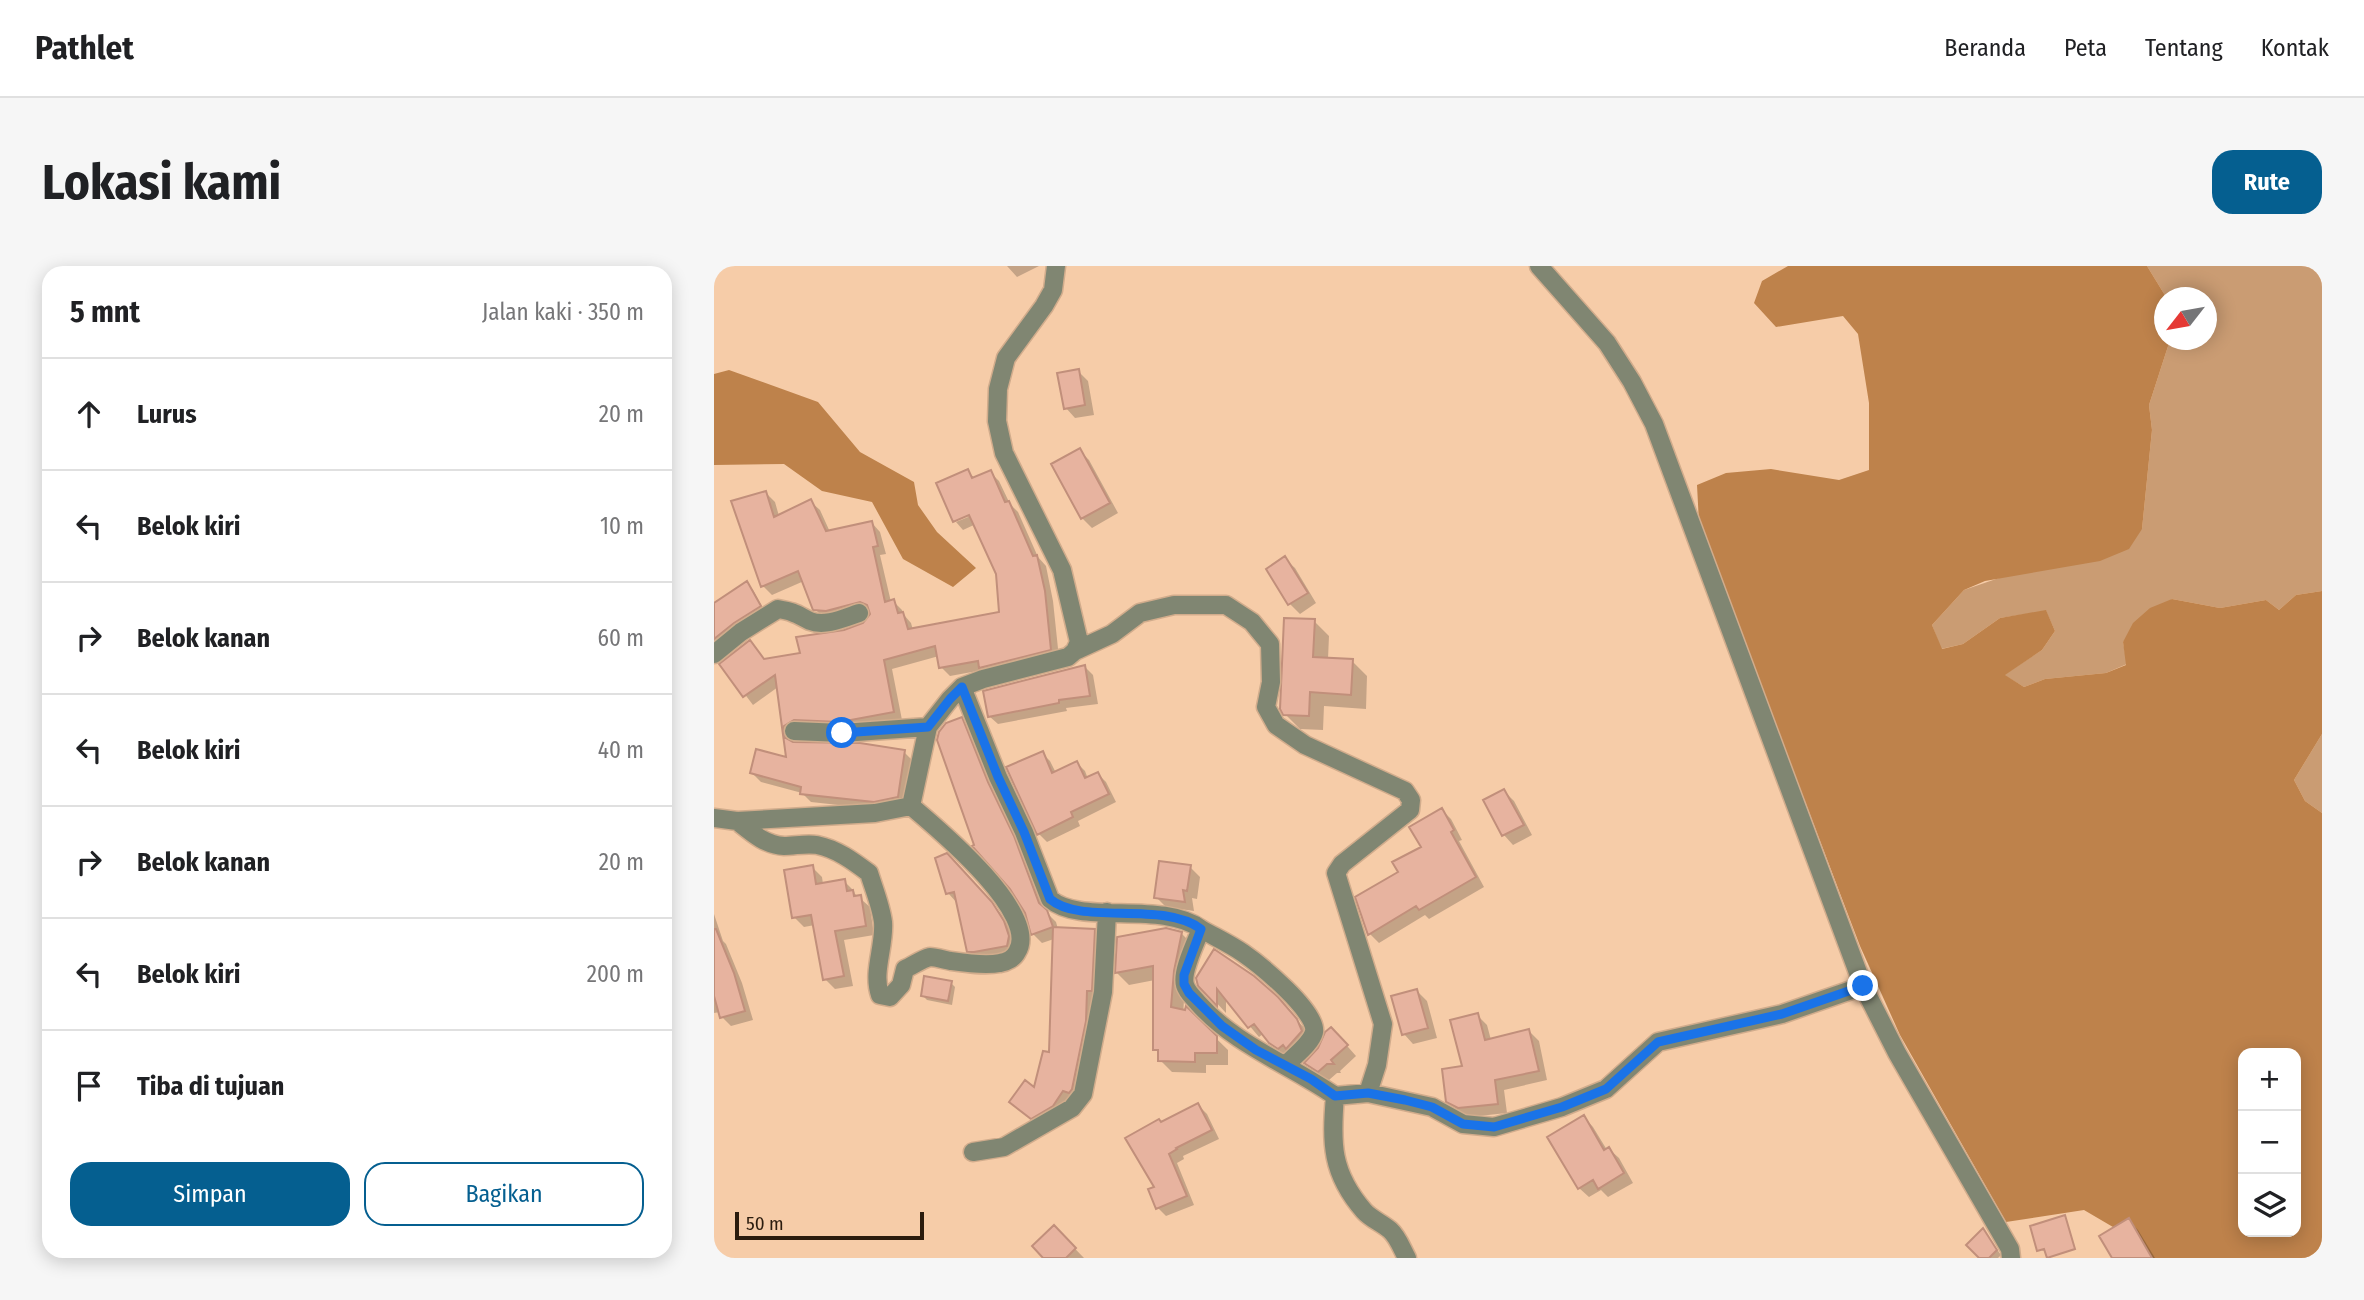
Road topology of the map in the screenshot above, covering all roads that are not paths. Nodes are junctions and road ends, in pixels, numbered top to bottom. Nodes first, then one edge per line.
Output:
1 (1056, 266) edge
2 (1539, 266) edge
3 (859, 613) dead end
4 (1075, 650) junction
5 (714, 654) edge
6 (962, 687) junction
7 (928, 727) junction
8 (794, 731) dead end
9 (911, 806) junction
10 (714, 818) edge
11 (737, 821) junction
12 (1107, 912) junction
13 (1201, 929) junction
14 (1863, 986) junction
15 (1286, 1065) junction
16 (1368, 1093) junction
17 (1335, 1096) junction
18 (973, 1152) dead end
19 (1407, 1258) edge
20 (2011, 1258) edge

1 - 4 street
2 - 14 street
3 - 5 street
4 - 6 street
4 - 16 street
6 - 7 street
6 - 12 street
7 - 8 street
7 - 9 street
9 - 11 street
9 - 11 street
10 - 11 street
12 - 13 street
12 - 18 street
13 - 15 street
13 - 15 street
14 - 16 street
14 - 20 street
15 - 17 street
16 - 17 street
17 - 19 street

